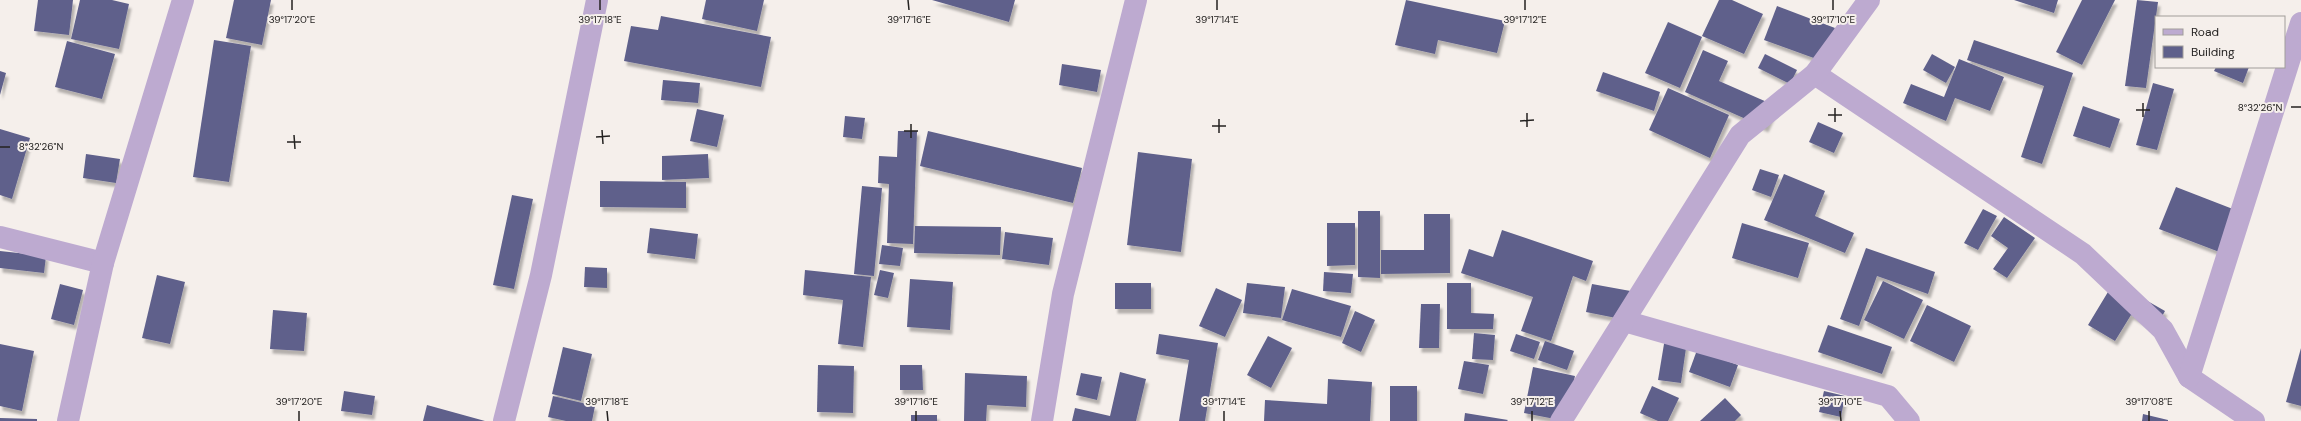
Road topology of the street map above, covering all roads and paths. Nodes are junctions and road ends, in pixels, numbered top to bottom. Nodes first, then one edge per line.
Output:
1 (183, 0) edge
2 (597, 0) edge
3 (1136, 0) edge
4 (1869, 0) edge
5 (2301, 23) edge
6 (1815, 74) junction
7 (0, 237) edge
8 (103, 263) junction
9 (1624, 321) junction
10 (2189, 377) junction
11 (68, 421) edge
12 (504, 421) edge
13 (1042, 421) edge
14 (1561, 421) edge
15 (1909, 421) edge
16 (2254, 421) edge

1 - 8 street
2 - 12 street
3 - 13 street
4 - 6 street
5 - 10 street
6 - 9 street
6 - 10 street
7 - 8 street
8 - 11 street
9 - 14 street
9 - 15 street
10 - 16 street

